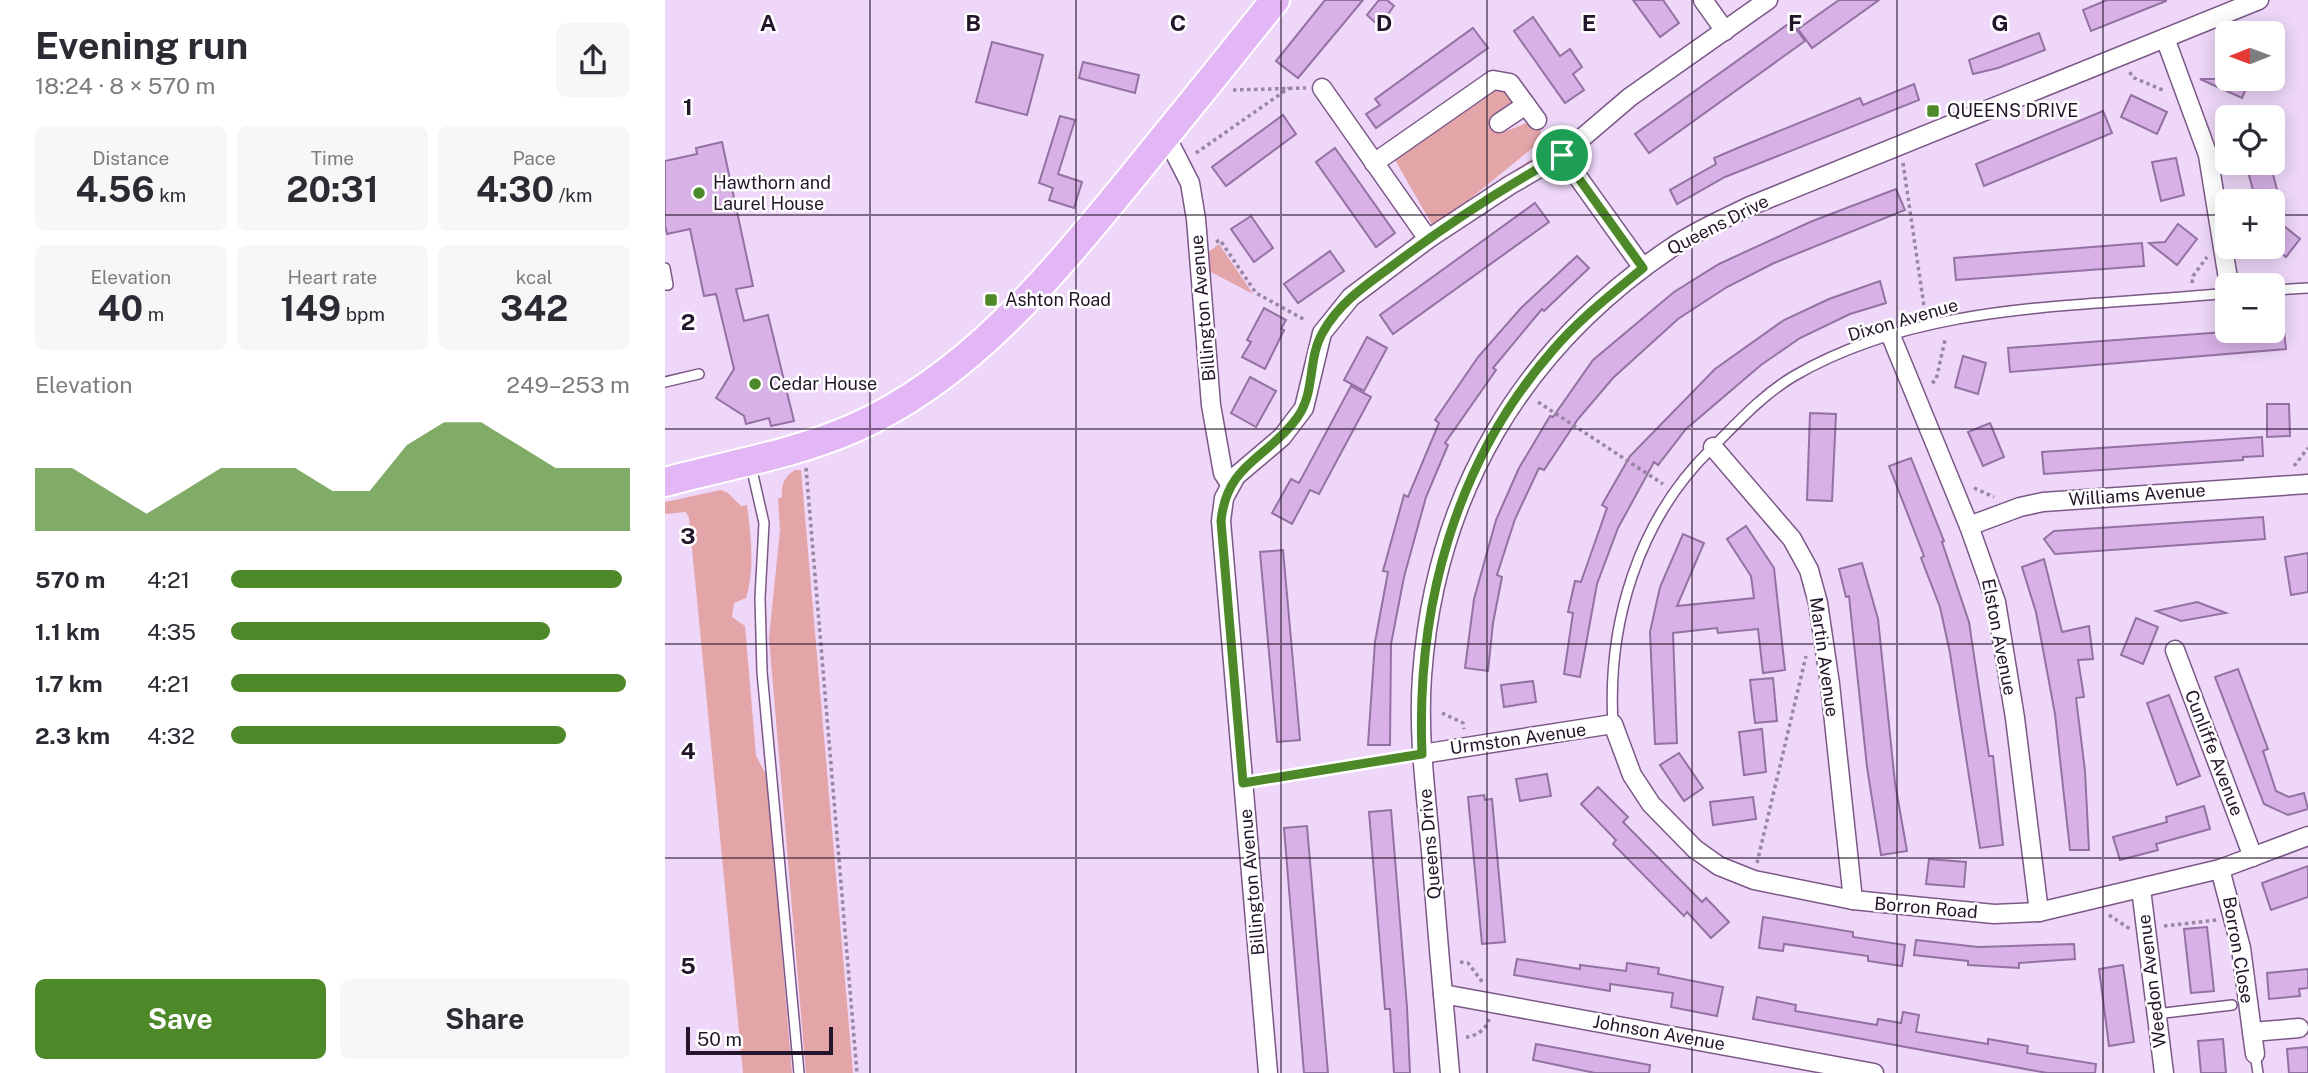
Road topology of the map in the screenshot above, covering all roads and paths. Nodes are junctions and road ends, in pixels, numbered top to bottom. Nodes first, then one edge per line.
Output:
1 (1275, 0) edge
2 (1703, 0) edge
3 (1768, 0) edge
4 (2252, 1) edge
5 (1725, 31) junction
6 (2165, 38) junction
7 (2130, 71) dead end
8 (1289, 88) junction
9 (1322, 88) joint
10 (1226, 90) dead end
11 (2173, 94) dead end
12 (1526, 104) junction
13 (1537, 120) dead end
14 (1499, 123) dead end
15 (1166, 136) junction
16 (1562, 155) junction
17 (1903, 158) dead end
18 (1182, 163) junction
19 (1374, 163) junction
20 (1428, 239) junction
21 (2214, 249) dead end
22 (1198, 251) junction
23 (665, 268) edge
24 (1643, 268) junction
25 (2227, 273) edge
26 (2192, 283) dead end
27 (665, 285) edge
28 (2308, 288) edge
29 (2285, 289) edge
30 (2215, 294) edge
31 (1926, 313) dead end
32 (1305, 320) dead end
33 (1891, 336) junction
34 (1945, 340) dead end
35 (699, 374) dead end
36 (665, 382) edge
37 (1932, 383) dead end
38 (1536, 401) dead end
39 (804, 447) junction
40 (1713, 447) junction
41 (2308, 447) edge
42 (749, 459) junction
43 (2288, 474) dead end
44 (665, 482) edge
45 (1230, 484) junction
46 (2308, 484) edge
47 (1664, 485) dead end
48 (1973, 488) dead end
49 (2003, 502) dead end
50 (1969, 526) junction
51 (2175, 650) dead end
52 (1807, 654) dead end
53 (1442, 713) dead end
54 (1613, 724) junction
55 (1464, 729) dead end
56 (1422, 754) junction
57 (1243, 783) junction
58 (2308, 836) edge
59 (2253, 857) junction
60 (2220, 869) junction
61 (1756, 870) dead end
62 (2141, 889) junction
63 (1853, 900) junction
64 (2039, 912) junction
65 (2109, 915) dead end
66 (2228, 919) dead end
67 (2164, 926) dead end
68 (2136, 931) dead end
69 (1460, 962) dead end
70 (1484, 986) dead end
71 (1443, 995) junction
72 (2232, 1005) dead end
73 (2156, 1014) junction
74 (1489, 1018) dead end
75 (2299, 1028) dead end
76 (2252, 1032) junction
77 (1466, 1037) dead end
78 (2255, 1054) joint
79 (799, 1073) edge
80 (857, 1073) edge
81 (1268, 1073) edge
82 (1450, 1073) edge
83 (1874, 1073) edge
84 (2164, 1073) edge
85 (2258, 1073) edge

1 - 15 main road
2 - 5 street
3 - 5 street, Billington Avenue
4 - 6 street, Queens Drive
5 - 16 street, Billington Avenue
6 - 24 street, Queens Drive
6 - 25 street
7 - 11 path
8 - 9 path
8 - 10 path
8 - 18 path
9 - 19 street
12 - 13 street
12 - 14 street
12 - 19 street
15 - 18 street, Billington Avenue
15 - 39 main road
16 - 20 street, Billington Avenue
16 - 24 street
17 - 31 path
18 - 22 street, Billington Avenue
19 - 20 street
20 - 45 street, Billington Avenue
21 - 26 path
22 - 32 path
22 - 45 street, Billington Avenue
23 - 27 lane
24 - 56 street, Queens Drive
28 - 29 lane
30 - 33 lane, Dixon Avenue
33 - 40 lane, Dixon Avenue
33 - 50 street, Elston Avenue
34 - 37 path
35 - 36 lane
38 - 47 path
39 - 42 main road
39 - 80 path
40 - 54 lane, Dixon Avenue
40 - 63 street, Martin Avenue
41 - 43 path
42 - 44 main road
42 - 79 lane
45 - 57 street, Billington Avenue
46 - 50 street, Williams Avenue
48 - 49 path
50 - 64 street, Elston Avenue
51 - 59 street, Cunliffe Avenue
52 - 61 path
53 - 55 path
54 - 56 street, Urmston Avenue
54 - 63 street, Borron Road
56 - 57 path
56 - 71 street, Queens Drive
57 - 81 street, Billington Avenue
58 - 59 street, Borron Road
59 - 60 street, Borron Road
60 - 62 street, Borron Road
60 - 76 street, Borron Close
62 - 64 street, Borron Road
62 - 73 street, Weedon Avenue
63 - 64 street, Borron Road
65 - 68 path
66 - 67 path
69 - 70 path
71 - 82 street, Queens Drive
71 - 83 street, Johnson Avenue
72 - 73 lane
73 - 84 street, Weedon Avenue
74 - 77 path
75 - 76 street
76 - 78 street, Borron Close
78 - 85 lane, Borron Close

